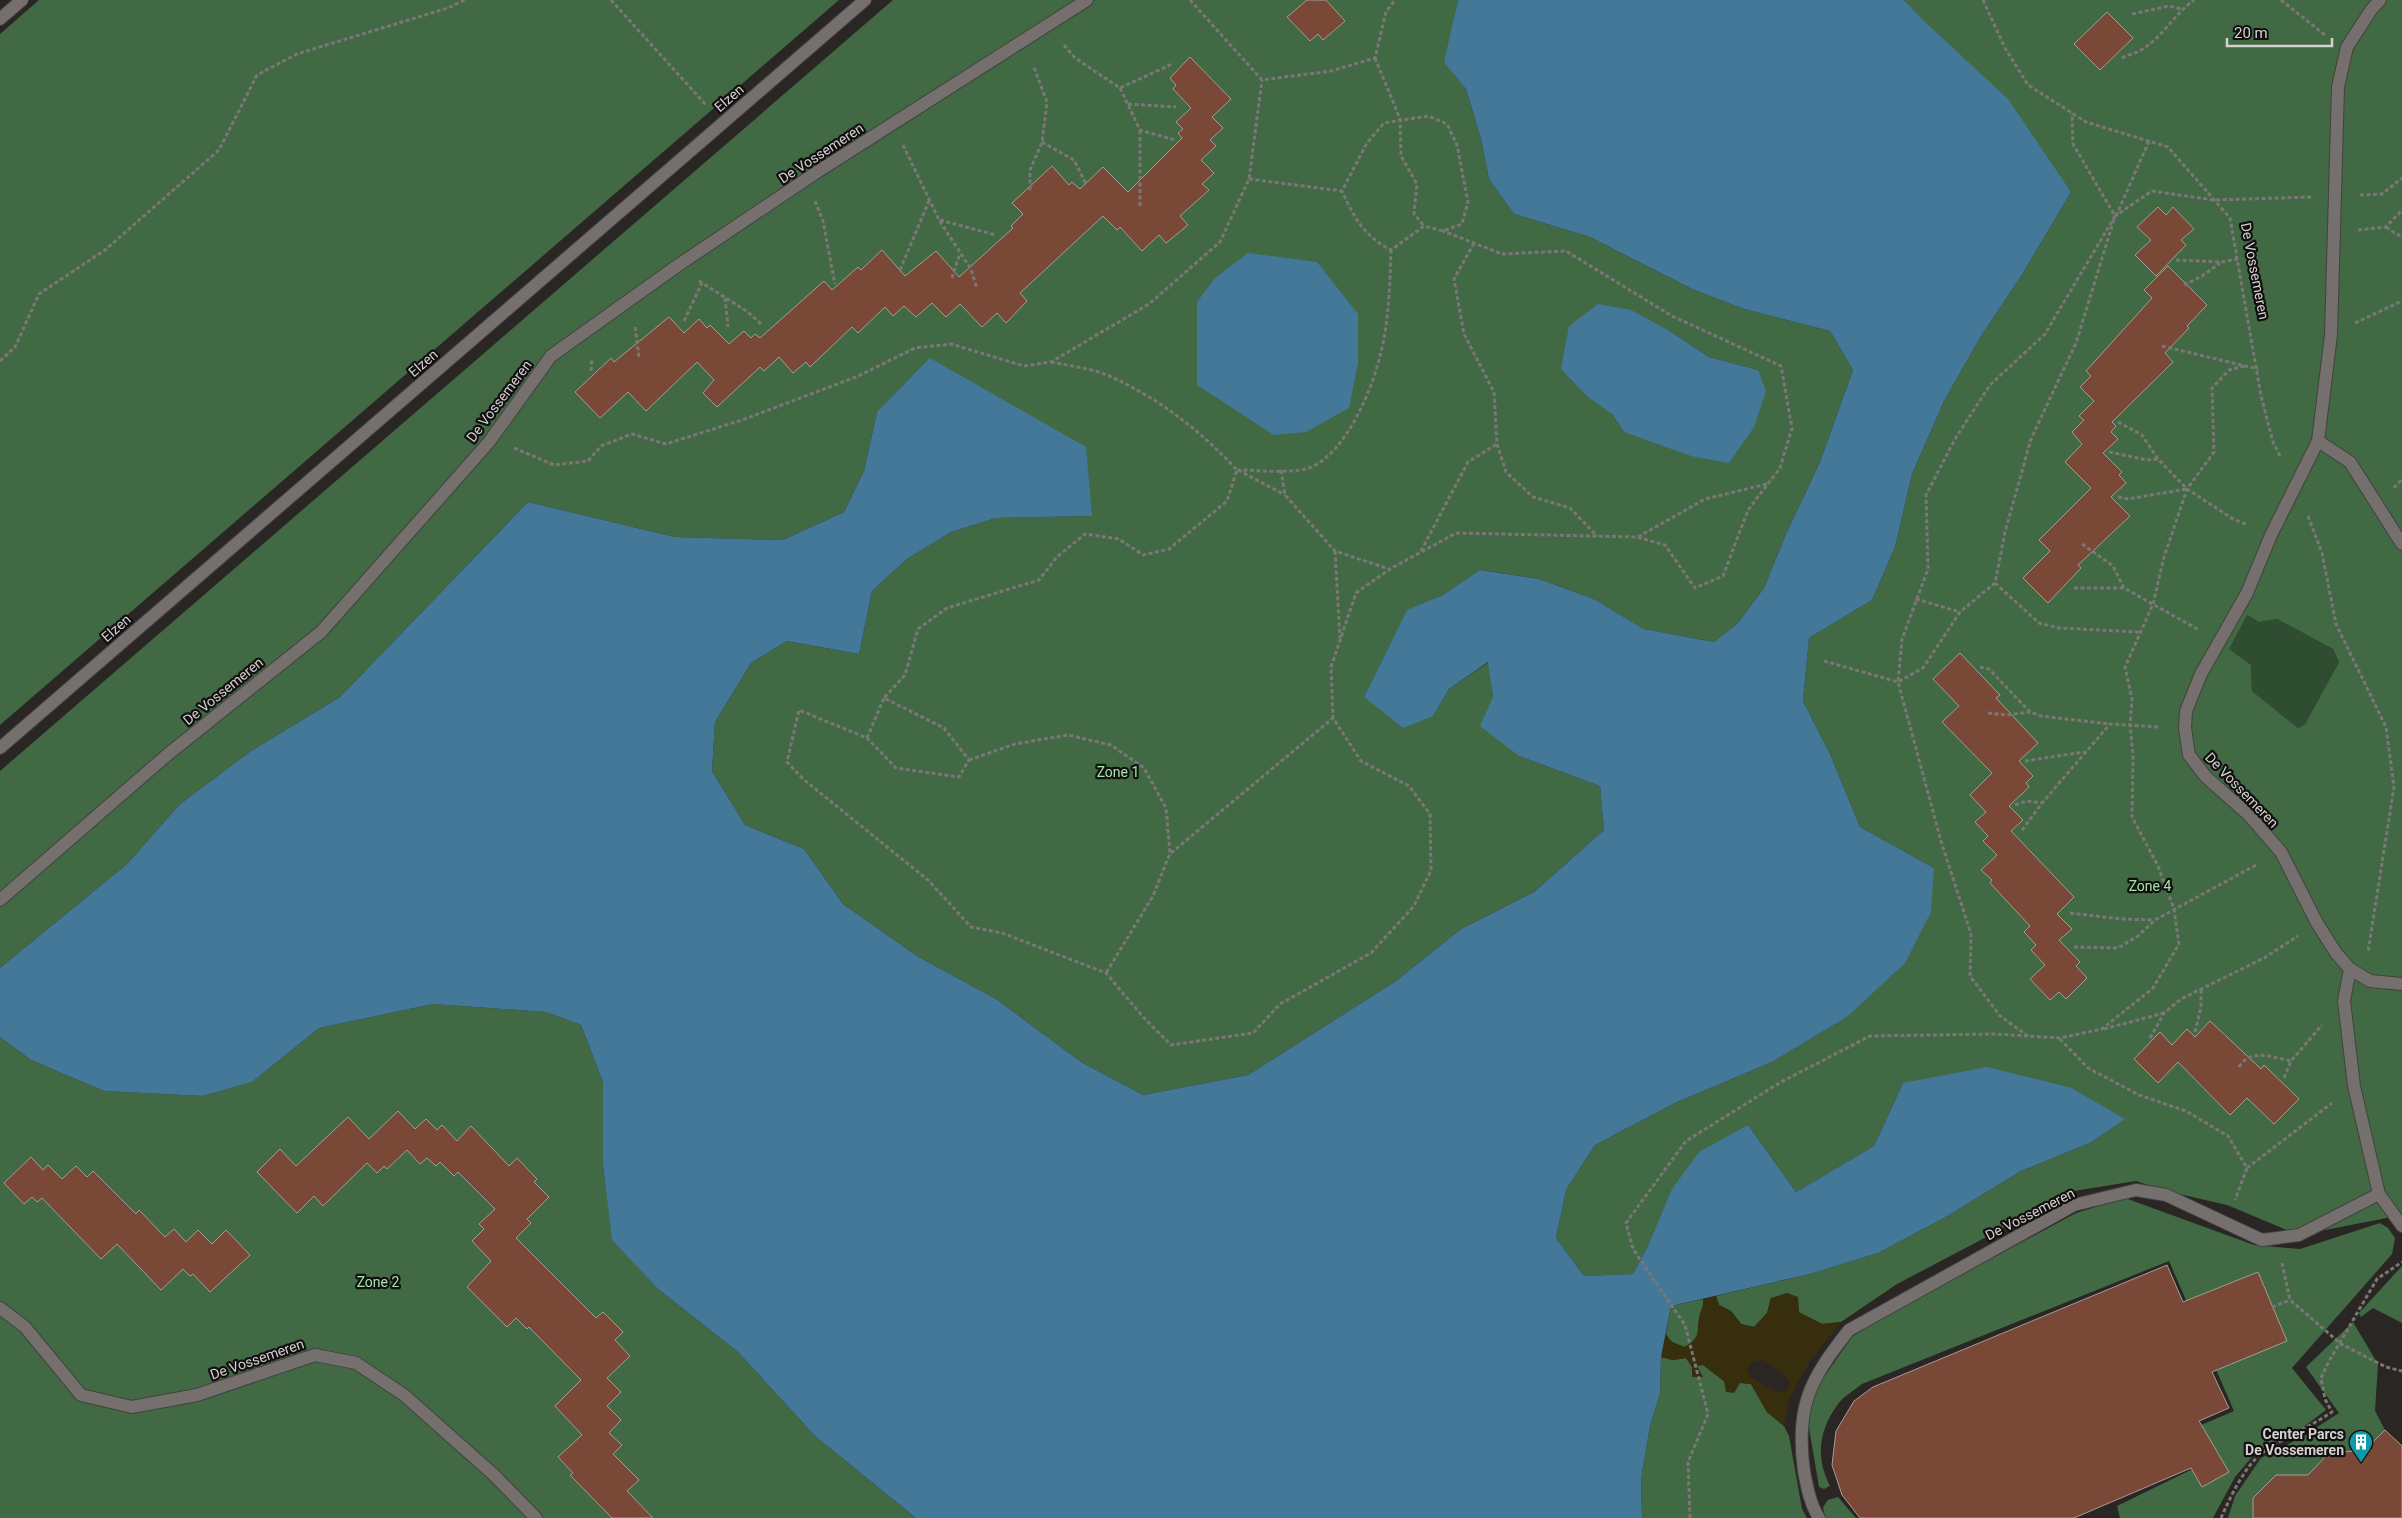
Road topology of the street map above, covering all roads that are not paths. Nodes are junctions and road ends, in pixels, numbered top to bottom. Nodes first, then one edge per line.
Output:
1 (22, 0) edge
2 (865, 0) edge
3 (1087, 0) edge
4 (2380, 0) edge
5 (0, 19) edge
6 (2318, 441) junction
7 (2402, 544) edge
8 (0, 748) edge
9 (0, 900) edge
10 (2350, 969) junction
11 (2402, 984) edge
12 (2379, 1194) junction
13 (2402, 1226) edge
14 (0, 1308) edge
15 (536, 1518) edge
16 (1819, 1518) edge

1 - 5 street
2 - 8 street, Elzen
3 - 9 street, De Vossemeren
4 - 6 street, De Vossemeren
6 - 7 street
6 - 10 street, De Vossemeren
10 - 11 street, De Vossemeren
10 - 12 street
12 - 13 street
12 - 16 street, De Vossemeren
14 - 15 street, De Vossemeren

